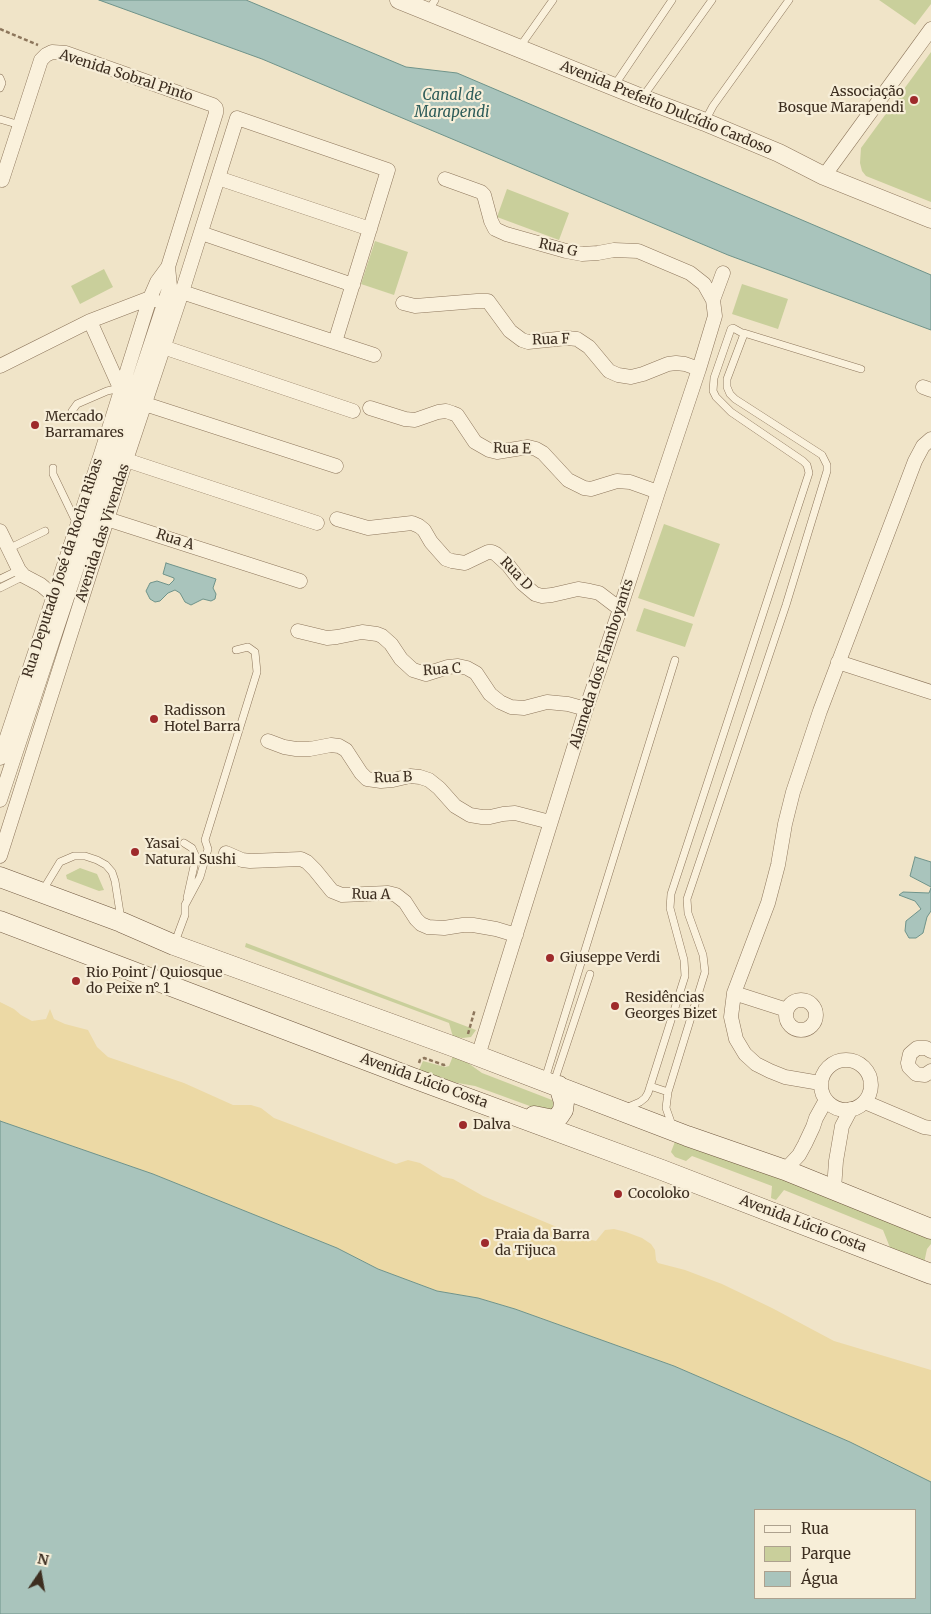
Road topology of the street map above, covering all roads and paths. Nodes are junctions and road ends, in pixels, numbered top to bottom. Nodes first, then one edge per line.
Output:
1 (399, 0) edge
2 (553, 0) edge
3 (672, 0) edge
4 (712, 0) edge
5 (789, 0) edge
6 (431, 6) edge
7 (0, 29) edge
8 (931, 29) edge
9 (518, 48) junction
10 (52, 52) junction
11 (0, 78) edge
12 (614, 86) junction
13 (0, 88) edge
14 (642, 98) junction
15 (216, 110) joint
16 (0, 119) edge
17 (705, 122) junction
18 (20, 125) junction
19 (824, 176) junction
20 (218, 178) junction
21 (445, 179) dead end
22 (2, 180) dead end
23 (931, 218) edge
24 (370, 229) junction
25 (201, 233) junction
26 (168, 267) junction
27 (723, 273) dead end
28 (353, 285) junction
29 (182, 292) junction
30 (150, 298) junction
31 (713, 300) junction
32 (404, 303) dead end
33 (164, 305) junction
34 (90, 321) junction
35 (744, 333) junction
36 (335, 342) junction
37 (163, 348) junction
38 (374, 355) dead end
39 (0, 366) edge
40 (699, 369) junction
41 (861, 369) dead end
42 (120, 388) junction
43 (145, 404) junction
44 (370, 408) dead end
45 (72, 411) dead end
46 (353, 411) dead end
47 (931, 439) edge
48 (126, 460) junction
49 (336, 466) dead end
50 (53, 468) dead end
51 (658, 492) junction
52 (107, 519) junction
53 (337, 519) dead end
54 (77, 524) junction
55 (317, 524) dead end
56 (0, 531) edge
57 (45, 531) dead end
58 (8, 549) junction
59 (68, 571) junction
60 (21, 573) junction
61 (0, 579) edge
62 (300, 581) dead end
63 (0, 588) edge
64 (54, 596) junction
65 (620, 609) junction
66 (298, 630) dead end
67 (236, 650) dead end
68 (676, 660) dead end
69 (838, 662) junction
70 (931, 692) edge
71 (586, 710) junction
72 (268, 741) dead end
73 (0, 758) edge
74 (0, 800) edge
75 (550, 822) junction
76 (184, 843) dead end
77 (226, 853) dead end
78 (0, 856) edge
79 (0, 877) edge
80 (42, 892) junction
81 (185, 905) junction
82 (0, 921) edge
83 (121, 922) junction
84 (516, 935) junction
85 (174, 945) junction
86 (590, 974) dead end
87 (734, 993) junction
88 (475, 1010) dead end
89 (787, 1010) dead end
90 (464, 1051) junction
91 (931, 1051) edge
92 (931, 1071) edge
93 (413, 1078) junction
94 (820, 1083) junction
95 (552, 1084) junction
96 (650, 1086) junction
97 (668, 1092) junction
98 (826, 1100) junction
99 (864, 1102) junction
100 (493, 1107) junction
101 (851, 1109) junction
102 (621, 1110) junction
103 (931, 1128) edge
104 (674, 1130) junction
105 (785, 1170) junction
106 (834, 1189) junction
107 (931, 1229) edge
108 (931, 1274) edge

1 - 6 street, Avenida Prefeito Dulcídio Cardoso
2 - 9 lane
3 - 12 lane
4 - 14 lane
5 - 17 lane
6 - 9 street, Avenida Prefeito Dulcídio Cardoso
7 - 10 path
8 - 19 street
9 - 12 street, Avenida Prefeito Dulcídio Cardoso
10 - 15 street, Avenida Sobral Pinto
10 - 18 street, Avenida Sobral Pinto
11 - 13 lane
12 - 14 street, Avenida Prefeito Dulcídio Cardoso
14 - 17 street, Avenida Prefeito Dulcídio Cardoso
15 - 26 street, Rua Deputado José da Rocha Ribas
16 - 18 lane
17 - 19 street, Avenida Prefeito Dulcídio Cardoso
18 - 22 street, Avenida Sobral Pinto
19 - 23 street, Avenida Prefeito Dulcídio Cardoso
20 - 24 street
20 - 24 street, Avenida das Vivendas
20 - 25 street, Avenida das Vivendas
21 - 31 street, Rua G
24 - 28 street
25 - 28 street
25 - 29 street, Avenida das Vivendas
26 - 30 street, Rua Deputado José da Rocha Ribas
26 - 33 street, Rua Deputado José da Rocha Ribas
27 - 31 street, Alameda dos Flamboyants
28 - 36 street
29 - 36 street
29 - 37 street, Avenida das Vivendas
30 - 33 street
30 - 34 street
30 - 42 street, Rua Deputado José da Rocha Ribas
31 - 40 street, Alameda dos Flamboyants
32 - 40 street, Rua F
33 - 59 street, Rua Deputado José da Rocha Ribas
34 - 39 street
34 - 42 street
35 - 41 lane
35 - 96 lane
35 - 97 lane
36 - 38 street
37 - 43 street, Avenida das Vivendas
37 - 46 street
40 - 51 street, Alameda dos Flamboyants
42 - 45 lane
42 - 54 street, Rua Deputado José da Rocha Ribas
43 - 48 street, Avenida das Vivendas
43 - 49 street
44 - 51 street, Rua E
47 - 69 street
48 - 52 street, Avenida das Vivendas
48 - 55 street
50 - 54 lane
51 - 65 street, Alameda dos Flamboyants
52 - 62 street, Rua A
52 - 78 street, Avenida das Vivendas
53 - 65 street, Rua D
54 - 59 street, Rua Deputado José da Rocha Ribas
56 - 58 street
57 - 58 lane
58 - 60 street
59 - 64 street, Rua Deputado José da Rocha Ribas
59 - 74 street, Rua Deputado José da Rocha Ribas
60 - 61 lane
60 - 63 lane
60 - 64 street
64 - 73 street, Rua Deputado José da Rocha Ribas
65 - 71 street, Alameda dos Flamboyants
66 - 71 street, Rua C
67 - 81 lane
68 - 95 lane
69 - 70 street
69 - 87 street
71 - 75 street, Alameda dos Flamboyants
72 - 75 street, Rua B
75 - 84 street, Alameda dos Flamboyants
76 - 81 lane
77 - 84 street, Rua A
79 - 80 main road
80 - 83 main road
80 - 83 lane
81 - 85 lane
82 - 93 main road, Avenida Lúcio Costa
83 - 85 main road
84 - 90 street, Alameda dos Flamboyants
85 - 90 main road
86 - 95 lane
87 - 89 street
87 - 94 street
88 - 90 path
90 - 93 path
90 - 95 main road
91 - 92 street
93 - 100 main road, Avenida Lúcio Costa
94 - 98 street
94 - 99 street
95 - 100 main road
95 - 102 main road
96 - 97 lane
96 - 102 lane
97 - 104 lane
98 - 101 street
98 - 105 street
99 - 101 street
99 - 103 street
100 - 108 main road, Avenida Lúcio Costa
101 - 106 street
102 - 104 main road
104 - 105 main road
105 - 106 main road
106 - 107 main road

